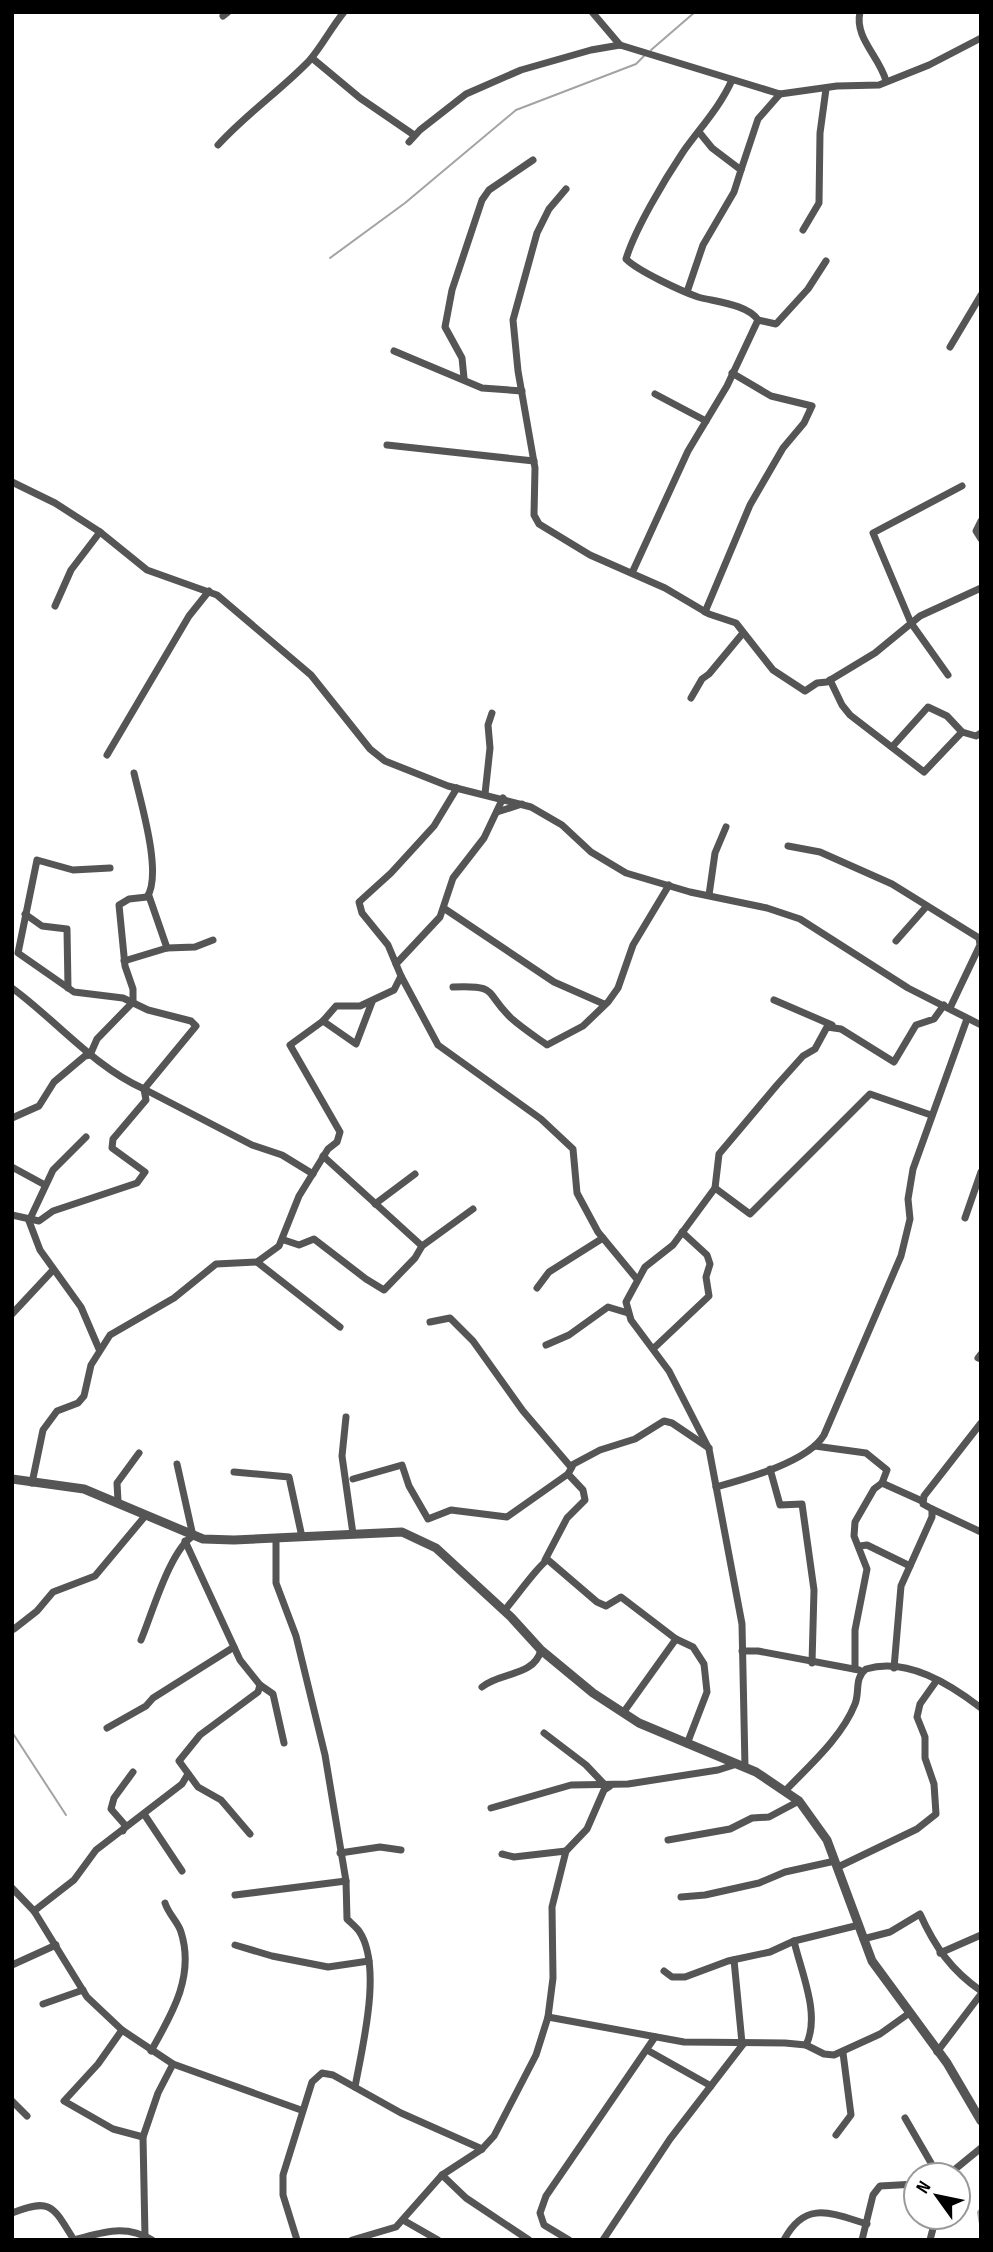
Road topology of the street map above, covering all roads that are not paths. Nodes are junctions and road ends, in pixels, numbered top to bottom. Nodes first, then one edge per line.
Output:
1 (592, 12) edge
2 (860, 12) edge
3 (341, 13) edge
4 (981, 38) edge
5 (620, 45) junction
6 (312, 58) junction
7 (732, 80) junction
8 (886, 81) junction
9 (826, 89) junction
10 (780, 94) junction
11 (699, 132) junction
12 (218, 145) dead end
13 (533, 160) dead end
14 (741, 170) junction
15 (566, 189) dead end
16 (803, 230) dead end
17 (826, 261) dead end
18 (687, 292) junction
19 (981, 295) edge
20 (758, 320) junction
21 (950, 347) dead end
22 (394, 351) dead end
23 (733, 373) junction
24 (464, 378) junction
25 (522, 391) junction
26 (655, 394) dead end
27 (706, 421) junction
28 (387, 445) dead end
29 (534, 460) junction
30 (12, 482) edge
31 (962, 486) dead end
32 (981, 521) edge
33 (100, 532) junction
34 (981, 540) edge
35 (632, 573) junction
36 (981, 588) edge
37 (209, 591) junction
38 (55, 606) dead end
39 (705, 612) junction
40 (911, 623) junction
41 (743, 634) junction
42 (948, 675) dead end
43 (830, 680) junction
44 (691, 698) dead end
45 (492, 713) dead end
46 (962, 732) junction
47 (981, 733) edge
48 (892, 747) junction
49 (107, 755) dead end
50 (134, 773) dead end
51 (457, 788) junction
52 (485, 794) junction
53 (503, 798) junction
54 (522, 804) junction
55 (497, 812) junction
56 (726, 827) dead end
57 (788, 846) dead end
58 (110, 868) dead end
59 (669, 885) junction
60 (709, 895) junction
61 (149, 896) junction
62 (926, 907) junction
63 (445, 909) junction
64 (25, 914) junction
65 (980, 937) edge
66 (213, 940) dead end
67 (896, 941) dead end
68 (167, 948) junction
69 (124, 961) junction
70 (396, 964) junction
71 (401, 976) junction
72 (453, 987) dead end
73 (12, 988) edge
74 (68, 988) junction
75 (774, 1000) dead end
76 (133, 1002) junction
77 (372, 1002) junction
78 (604, 1004) junction
79 (947, 1007) junction
80 (967, 1019) junction
81 (323, 1021) junction
82 (981, 1025) edge
83 (832, 1026) junction
84 (90, 1055) junction
85 (144, 1089) junction
86 (931, 1115) junction
87 (12, 1118) edge
88 (86, 1137) dead end
89 (323, 1156) junction
90 (12, 1167) edge
91 (981, 1172) edge
92 (313, 1174) junction
93 (415, 1174) dead end
94 (45, 1185) junction
95 (715, 1188) junction
96 (375, 1204) junction
97 (473, 1209) dead end
98 (12, 1215) edge
99 (965, 1218) dead end
100 (29, 1221) junction
101 (682, 1232) junction
102 (603, 1238) junction
103 (284, 1240) junction
104 (422, 1246) junction
105 (257, 1262) junction
106 (53, 1270) junction
107 (636, 1278) junction
108 (537, 1288) dead end
109 (628, 1313) junction
110 (12, 1314) edge
111 (430, 1322) dead end
112 (340, 1327) dead end
113 (546, 1345) dead end
114 (654, 1348) junction
115 (99, 1350) junction
116 (981, 1353) edge
117 (981, 1359) edge
118 (346, 1417) dead end
119 (981, 1423) edge
120 (972, 1436) junction
121 (981, 1441) edge
122 (815, 1446) junction
123 (709, 1449) junction
124 (139, 1454) dead end
125 (177, 1464) dead end
126 (771, 1469) junction
127 (570, 1470) junction
128 (234, 1472) dead end
129 (12, 1479) edge
130 (353, 1479) dead end
131 (32, 1483) junction
132 (882, 1483) junction
133 (716, 1487) junction
134 (118, 1501) junction
135 (922, 1501) junction
136 (932, 1509) junction
137 (146, 1515) junction
138 (981, 1532) edge
139 (353, 1534) junction
140 (302, 1537) junction
141 (189, 1538) junction
142 (275, 1538) junction
143 (860, 1546) junction
144 (545, 1560) junction
145 (910, 1566) junction
146 (504, 1611) junction
147 (14, 1629) edge
148 (676, 1639) junction
149 (141, 1640) dead end
150 (234, 1647) junction
151 (541, 1650) junction
152 (742, 1651) junction
153 (812, 1663) junction
154 (894, 1668) junction
155 (855, 1669) junction
156 (864, 1671) junction
157 (937, 1680) junction
158 (260, 1685) junction
159 (482, 1687) dead end
160 (981, 1707) edge
161 (622, 1713) junction
162 (107, 1728) dead end
163 (544, 1733) dead end
164 (284, 1743) dead end
165 (687, 1744) junction
166 (741, 1766) junction
167 (133, 1772) dead end
168 (188, 1774) junction
169 (607, 1785) junction
170 (786, 1790) junction
171 (799, 1801) junction
172 (491, 1808) dead end
173 (144, 1814) junction
174 (122, 1831) junction
175 (250, 1834) dead end
176 (668, 1840) dead end
177 (401, 1850) dead end
178 (566, 1851) junction
179 (340, 1853) junction
180 (502, 1854) dead end
181 (836, 1864) junction
182 (182, 1871) dead end
183 (346, 1881) junction
184 (12, 1888) edge
185 (235, 1895) dead end
186 (681, 1897) dead end
187 (165, 1903) dead end
188 (34, 1911) junction
189 (859, 1926) junction
190 (981, 1935) edge
191 (863, 1939) junction
192 (794, 1941) junction
193 (56, 1945) junction
194 (235, 1945) dead end
195 (940, 1953) junction
196 (734, 1960) junction
197 (369, 1961) junction
198 (12, 1965) edge
199 (664, 1971) dead end
200 (83, 1990) junction
201 (981, 1993) edge
202 (43, 2004) dead end
203 (908, 2014) junction
204 (548, 2017) junction
205 (122, 2031) junction
206 (656, 2037) junction
207 (743, 2043) junction
208 (806, 2045) junction
209 (151, 2050) junction
210 (647, 2050) junction
211 (937, 2052) junction
212 (843, 2053) junction
213 (173, 2064) junction
214 (711, 2086) junction
215 (355, 2087) junction
216 (12, 2101) edge
217 (301, 2110) junction
218 (27, 2116) dead end
219 (905, 2118) dead end
220 (981, 2121) edge
221 (836, 2135) dead end
222 (143, 2137) junction
223 (981, 2148) edge
224 (482, 2149) junction
225 (930, 2161) edge
226 (965, 2161) edge
227 (442, 2175) junction
228 (902, 2185) edge
229 (12, 2214) edge
230 (403, 2220) junction
231 (867, 2224) junction
232 (149, 2238) edge
233 (361, 2239) edge
234 (74, 2240) edge
235 (297, 2240) edge
236 (352, 2240) edge
237 (438, 2240) edge
238 (529, 2240) edge
239 (569, 2240) edge
240 (603, 2240) edge
241 (784, 2240) edge
242 (862, 2240) edge

1 - 5 street
2 - 8 street
3 - 6 street
4 - 8 street
5 - 6 street
5 - 7 street
6 - 12 street
7 - 10 street
7 - 11 street
8 - 9 street
9 - 10 street
9 - 16 street
10 - 14 street
11 - 14 street
11 - 18 street
13 - 24 street
14 - 18 street
15 - 25 street
17 - 20 street
18 - 20 street
19 - 21 street
20 - 23 street
22 - 24 street
23 - 27 street
23 - 39 street
24 - 25 street
25 - 29 street
26 - 27 street
27 - 35 street
28 - 29 street
29 - 35 street
30 - 33 street
31 - 40 street
32 - 34 street
33 - 37 street
33 - 38 street
35 - 39 street
36 - 40 street
37 - 49 street
37 - 51 street
39 - 41 street
40 - 42 street
40 - 43 street
41 - 43 street
41 - 44 street
43 - 48 street
45 - 52 street
46 - 47 street
46 - 48 street
46 - 48 street
50 - 61 street
51 - 52 street
51 - 70 street
52 - 53 street
53 - 54 street
53 - 55 street
54 - 55 street
54 - 59 street
55 - 63 street
56 - 60 street
57 - 62 street
58 - 64 street
59 - 60 street
59 - 78 street
60 - 79 street
61 - 68 street
61 - 69 street
62 - 65 street
62 - 67 street
63 - 70 street
63 - 78 street
64 - 74 street
64 - 74 street
65 - 79 street
66 - 68 street
68 - 69 street
69 - 76 street
70 - 71 street
71 - 77 street
71 - 102 street
72 - 78 street
73 - 84 street
74 - 76 street
75 - 83 street
76 - 84 street
76 - 85 street
77 - 81 street
77 - 81 street
79 - 80 street
79 - 83 street
80 - 82 street
80 - 86 street
81 - 89 street
83 - 95 street
84 - 85 street
84 - 87 street
85 - 92 street
85 - 100 street
86 - 95 street
86 - 122 street
88 - 94 street
89 - 92 street
89 - 96 street
90 - 94 street
91 - 99 street
92 - 103 street
93 - 96 street
94 - 100 street
95 - 101 street
96 - 104 street
97 - 104 street
98 - 100 street
100 - 106 street
101 - 107 street
101 - 114 street
102 - 107 street
102 - 108 street
103 - 104 street
103 - 105 street
105 - 112 street
105 - 115 street
106 - 110 street
106 - 115 street
107 - 109 street
109 - 113 street
109 - 114 street
111 - 127 street
114 - 123 street
115 - 131 street
116 - 117 street
118 - 139 street
119 - 120 street
120 - 121 street
120 - 135 street
122 - 126 street
122 - 132 street
123 - 127 street
123 - 133 street
124 - 134 street
125 - 141 street
126 - 133 street
126 - 153 street
127 - 130 street
127 - 144 street
128 - 140 street
129 - 131 street
131 - 134 street
132 - 135 street
132 - 143 street
133 - 152 street
134 - 137 street
135 - 136 street
136 - 138 street
136 - 145 street
137 - 141 street
137 - 147 street
139 - 140 street
139 - 146 street
140 - 142 street
141 - 142 street
141 - 149 street
141 - 150 street
142 - 179 street
143 - 145 street
143 - 155 street
144 - 146 street
144 - 148 street
145 - 154 street
146 - 151 street
148 - 161 street
148 - 165 street
150 - 158 street
150 - 162 street
151 - 159 street
151 - 161 street
152 - 153 street
152 - 166 street
153 - 155 street
154 - 156 street
154 - 157 street
155 - 156 street
156 - 170 street
157 - 160 street
157 - 181 street
158 - 164 street
158 - 168 street
161 - 165 street
163 - 169 street
165 - 166 street
166 - 169 street
166 - 170 street
167 - 174 street
168 - 173 street
168 - 175 street
169 - 172 street
169 - 178 street
170 - 171 street
171 - 176 street
171 - 181 street
173 - 174 street
173 - 182 street
174 - 188 street
177 - 179 street
178 - 180 street
178 - 204 street
179 - 183 street
181 - 186 street
181 - 189 street
183 - 185 street
183 - 197 street
184 - 188 street
187 - 209 street
188 - 193 street
189 - 191 street
189 - 192 street
190 - 195 street
191 - 195 street
191 - 203 street
192 - 196 street
192 - 208 street
193 - 198 street
193 - 200 street
194 - 197 street
195 - 201 street
196 - 199 street
196 - 207 street
197 - 215 street
200 - 202 street
200 - 205 street
201 - 211 street
203 - 211 street
203 - 212 street
204 - 206 street
204 - 224 street
205 - 209 street
205 - 222 street
206 - 207 street
206 - 210 street
207 - 208 street
207 - 214 street
208 - 212 street
209 - 213 street
210 - 214 street
210 - 239 street
211 - 220 street
212 - 221 street
213 - 217 street
213 - 222 street
214 - 240 street
215 - 217 street
215 - 224 street
216 - 218 street
217 - 235 street
219 - 225 street
222 - 232 street
223 - 226 street
224 - 227 street
227 - 230 street
227 - 238 street
228 - 231 street
229 - 234 street
230 - 233 street
230 - 237 street
231 - 241 street
231 - 242 street
232 - 234 street
233 - 236 street

